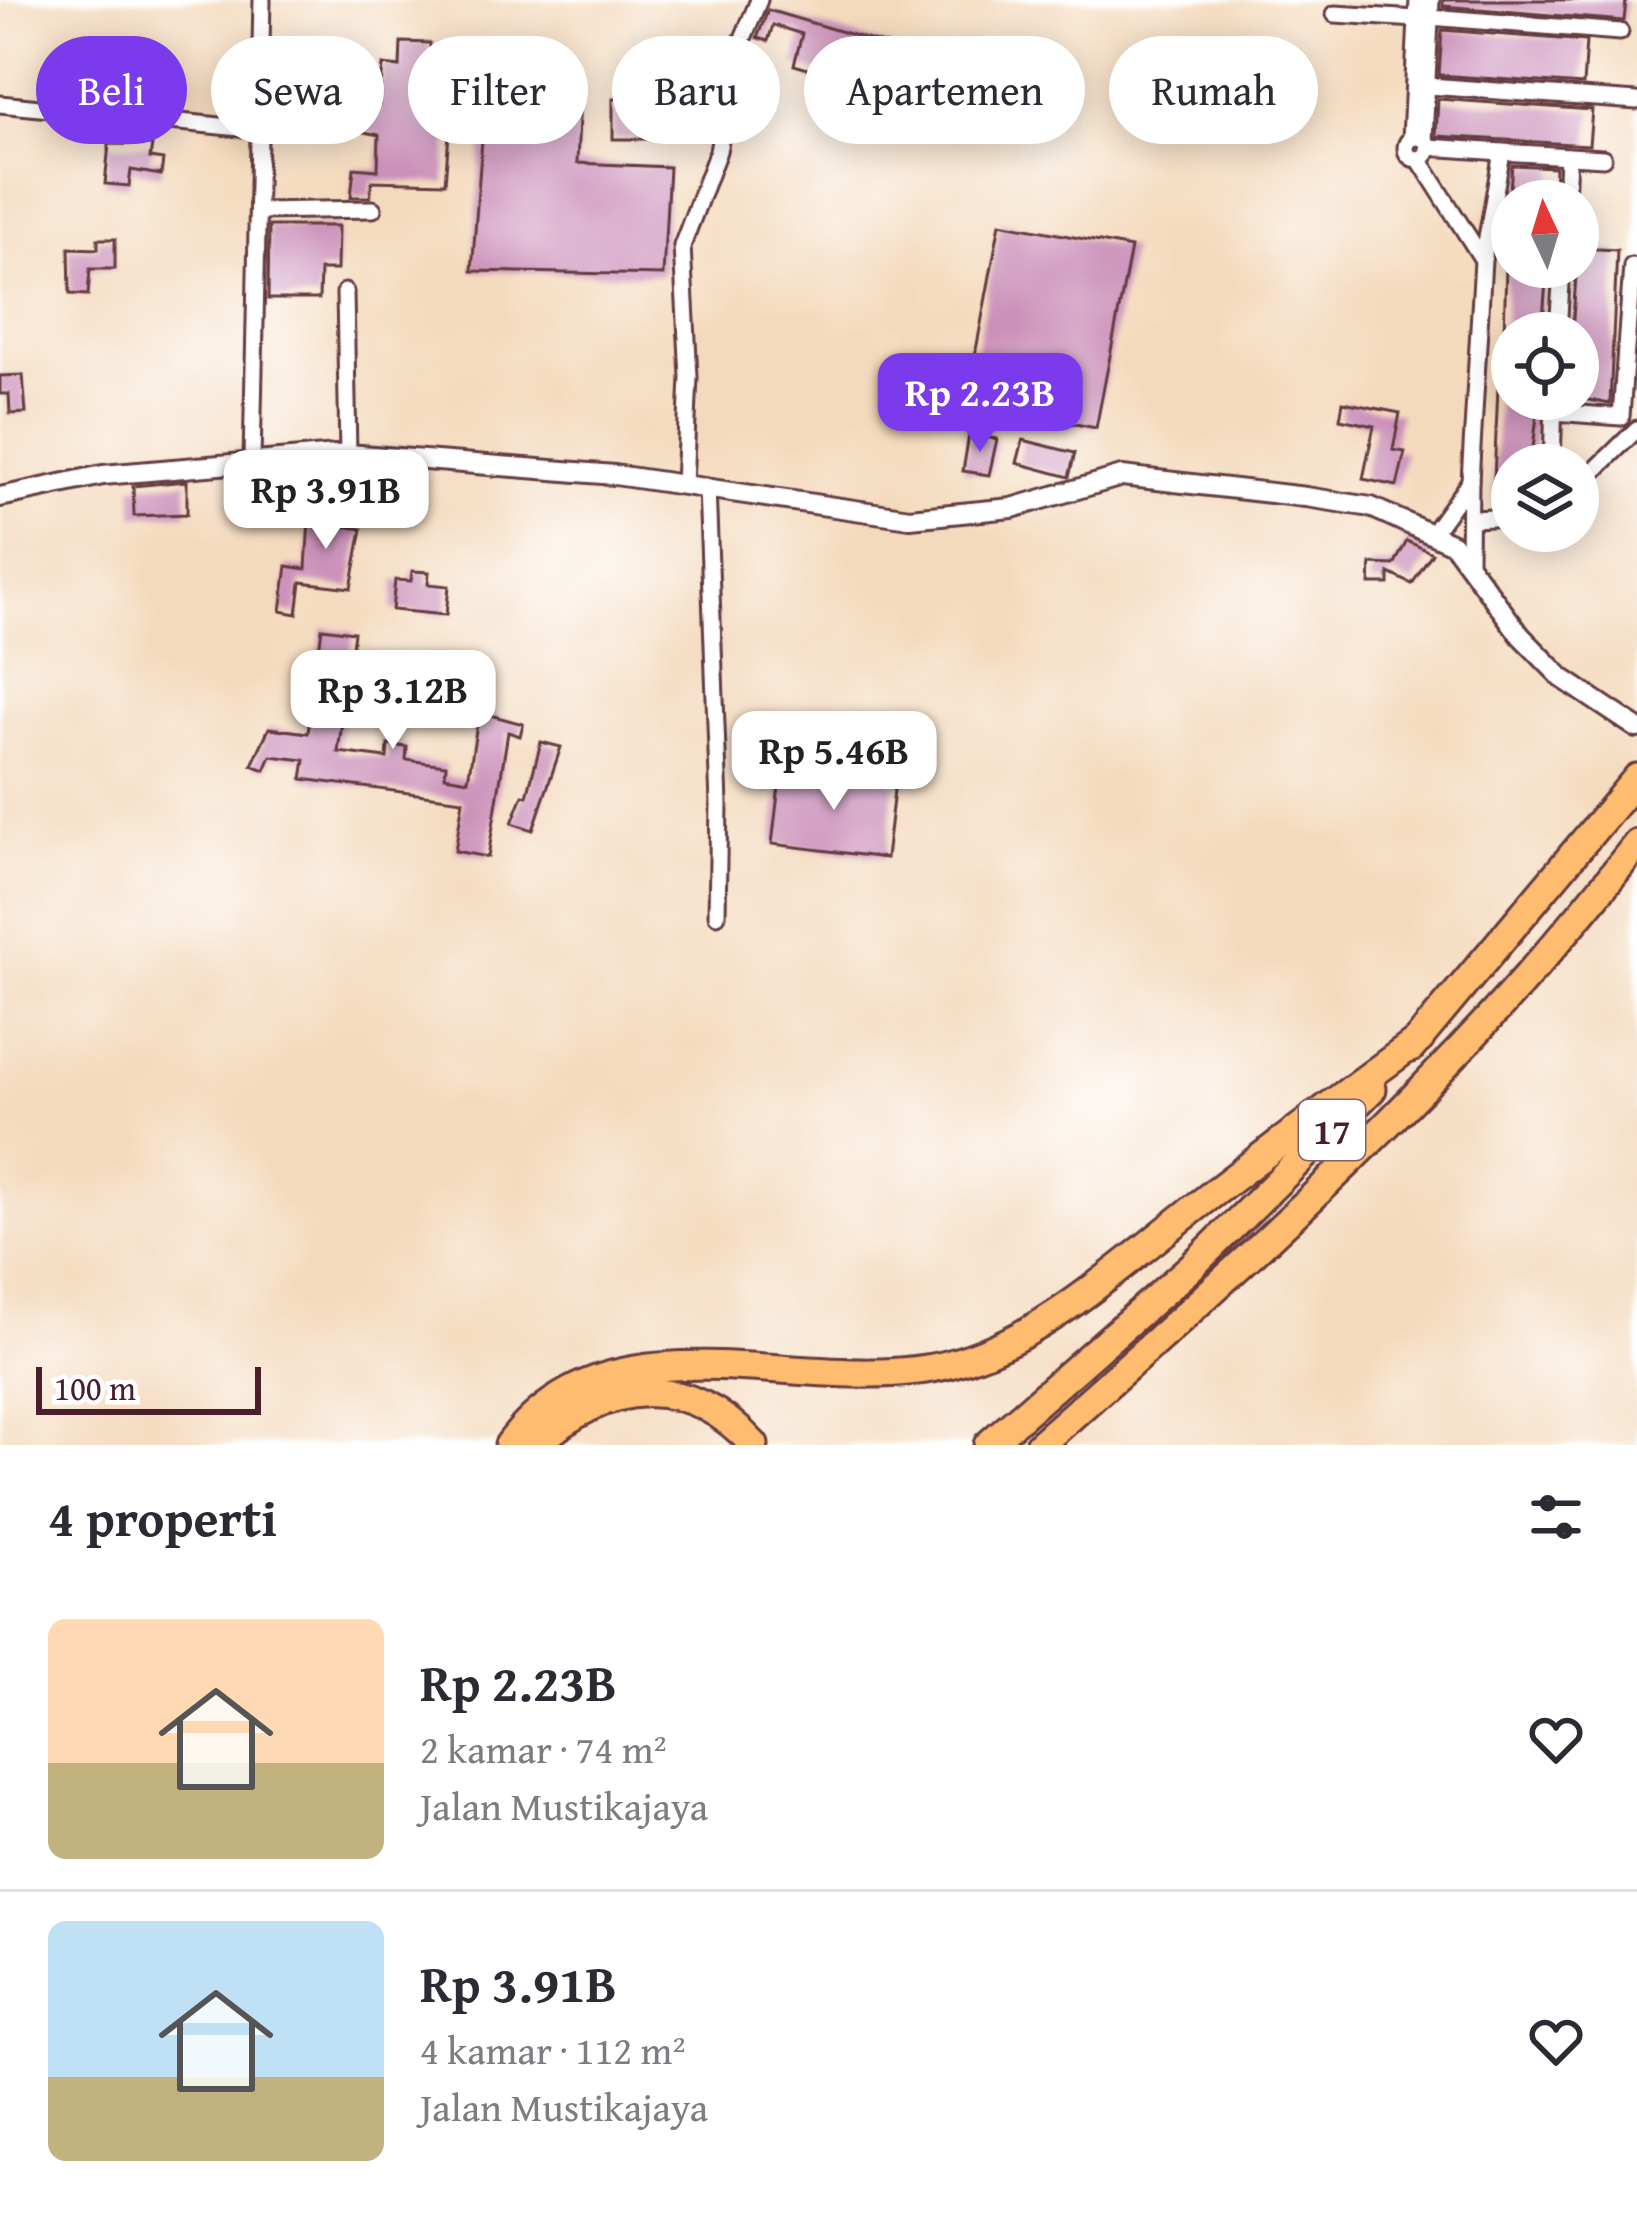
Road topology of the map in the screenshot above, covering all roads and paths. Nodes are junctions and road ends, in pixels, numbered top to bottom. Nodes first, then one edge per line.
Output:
1 (262, 0) edge
2 (759, 0) edge
3 (1418, 0) edge
4 (1426, 12) edge
5 (1335, 14) dead end
6 (1620, 32) dead end
7 (261, 36) edge
8 (1429, 86) junction
9 (1637, 101) edge
10 (0, 104) edge
11 (211, 125) edge
12 (260, 144) edge
13 (1421, 146) junction
14 (1502, 152) junction
15 (1568, 156) junction
16 (1603, 158) dead end
17 (1567, 180) edge
18 (373, 209) dead end
19 (259, 211) junction
20 (1483, 260) junction
21 (1632, 266) dead end
22 (1633, 287) edge
23 (345, 292) dead end
24 (1630, 348) edge
25 (1599, 413) edge
26 (1637, 429) edge
27 (348, 454) junction
28 (253, 460) junction
29 (1599, 466) edge
30 (1470, 481) junction
31 (684, 484) junction
32 (707, 487) junction
33 (0, 497) edge
34 (1491, 518) edge
35 (1472, 519) junction
36 (1434, 531) junction
37 (1469, 560) junction
38 (1637, 728) edge
39 (1637, 778) edge
40 (1637, 844) edge
41 (717, 915) dead end
42 (1420, 1039) junction
43 (1216, 1288) junction
44 (509, 1445) edge
45 (536, 1445) edge
46 (754, 1445) edge
47 (988, 1445) edge
48 (1039, 1445) edge
49 (1064, 1445) edge

1 - 7 street
2 - 31 street
3 - 4 street
4 - 5 street
4 - 6 street
4 - 8 street
4 - 13 street
8 - 9 street
8 - 13 street
10 - 11 street
12 - 19 street
13 - 14 street
13 - 20 street
14 - 15 street
14 - 20 street
15 - 16 street
15 - 17 street
18 - 19 street
19 - 28 street
20 - 30 street
21 - 22 street
22 - 24 street
23 - 27 street
24 - 25 street
26 - 29 street
27 - 28 street
27 - 31 street
28 - 33 street
30 - 35 street
30 - 36 street
31 - 32 street
32 - 36 street
32 - 41 street
34 - 35 street
35 - 37 street
36 - 37 street
37 - 38 street
39 - 42 highway, 17
40 - 43 highway, 17
42 - 44 highway
42 - 47 highway, 17
43 - 48 highway, 17
43 - 49 highway
45 - 46 highway

